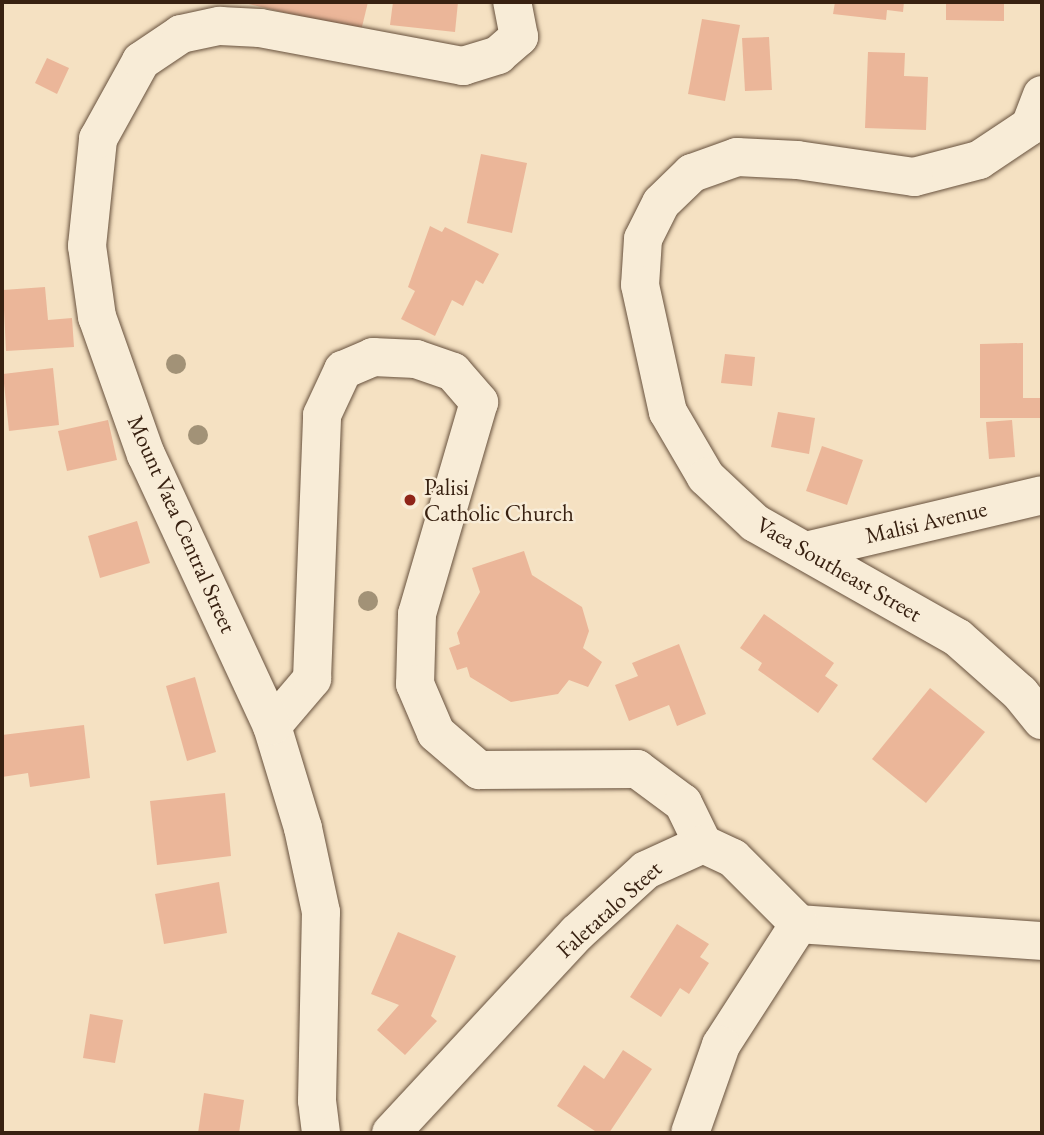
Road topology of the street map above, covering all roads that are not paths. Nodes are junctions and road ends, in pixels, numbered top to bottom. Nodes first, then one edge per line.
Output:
1 (512, 2) edge
2 (1042, 95) edge
3 (1042, 495) edge
4 (810, 550) junction
5 (1042, 720) edge
6 (272, 726) junction
7 (703, 844) junction
8 (799, 924) junction
9 (1042, 941) edge
10 (321, 1133) edge
11 (391, 1133) edge
12 (690, 1133) edge

1 - 6 street, Mount Vaea Central Street
2 - 4 street, Vaea Southeast Street
3 - 4 street, Malisi Avenue
4 - 5 street, Vaea Southeast Street
6 - 7 street
6 - 10 street, Mount Vaea Central Street
7 - 8 street
7 - 11 street, Faletatalo Steet
8 - 9 street
8 - 12 street

